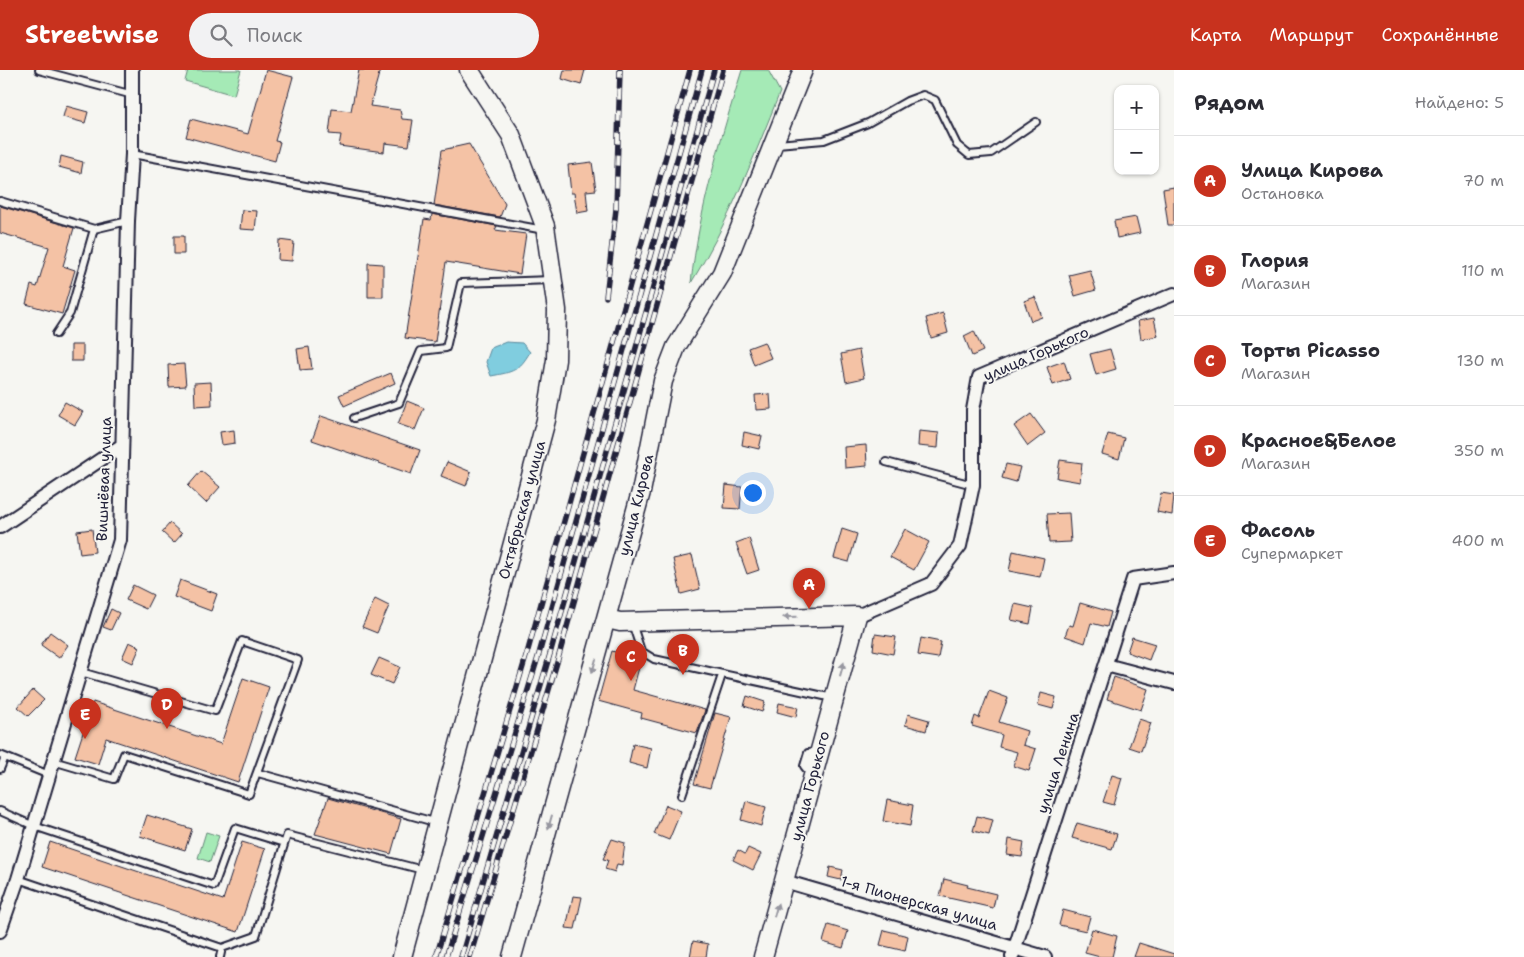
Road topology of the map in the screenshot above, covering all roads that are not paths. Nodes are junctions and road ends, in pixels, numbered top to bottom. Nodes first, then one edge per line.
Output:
1 (39, 70) edge
2 (132, 70) edge
3 (469, 70) edge
4 (803, 70) edge
5 (133, 95) junction
6 (1036, 122) dead end
7 (773, 144) junction
8 (132, 154) junction
9 (0, 201) edge
10 (128, 221) junction
11 (94, 229) junction
12 (546, 230) junction
13 (554, 280) junction
14 (1174, 294) edge
15 (56, 334) dead end
16 (354, 418) dead end
17 (122, 446) junction
18 (886, 462) dead end
19 (973, 485) junction
20 (0, 527) edge
21 (1174, 573) edge
22 (857, 616) junction
23 (607, 619) junction
24 (632, 622) junction
25 (1106, 665) junction
26 (81, 672) junction
27 (722, 676) junction
28 (1174, 683) edge
29 (834, 698) junction
30 (2, 756) edge
31 (53, 761) junction
32 (0, 769) edge
33 (258, 773) junction
34 (49, 774) junction
35 (682, 795) dead end
36 (0, 811) edge
37 (438, 823) junction
38 (34, 826) junction
39 (284, 842) junction
40 (426, 870) junction
41 (18, 879) junction
42 (784, 881) junction
43 (0, 931) edge
44 (222, 948) junction
45 (1013, 953) edge
46 (220, 957) edge
47 (402, 957) edge
48 (512, 957) edge
49 (763, 957) edge
50 (1045, 957) edge

1 - 5 lane
2 - 5 street, Вишнёвая улица
3 - 12 street, Октябрьская улица
4 - 7 street, улица Кирова
5 - 8 street, Вишнёвая улица
6 - 7 lane
7 - 23 street, улица Кирова
8 - 10 street, Вишнёвая улица
8 - 12 lane
9 - 11 lane
10 - 11 lane
10 - 17 street, Вишнёвая улица
11 - 15 lane
12 - 13 street, Октябрьская улица
13 - 16 lane
13 - 37 street, Октябрьская улица
14 - 19 street, улица Горького
17 - 20 street
17 - 26 street, Вишнёвая улица
18 - 19 lane
19 - 22 street, улица Горького
21 - 25 street, улица Ленина
22 -> 24 street, улица Горького
29 -> 22 street, улица Горького
23 - 24 street, улица Горького
23 -> 48 street, улица Кирова
24 - 27 lane
25 - 28 street
25 - 45 street, улица Ленина
26 - 31 street, Вишнёвая улица
26 - 33 lane
27 - 29 lane
27 - 35 lane
29 - 42 street, улица Горького
30 - 32 lane
30 - 34 lane
31 - 33 lane
31 - 34 street, Вишнёвая улица
33 - 37 lane
34 - 38 street, Вишнёвая улица
36 - 38 lane
37 - 40 street, Октябрьская улица
38 - 39 lane
38 - 41 street, Вишнёвая улица
39 - 40 lane
39 - 44 lane
40 - 47 street, Октябрьская улица
41 - 43 street, Вишнёвая улица
41 - 44 lane
42 - 45 street, 1-я Пионерская улица
49 -> 42 street, улица Горького
44 - 46 lane
45 - 50 street, 1-я Пионерская улица

